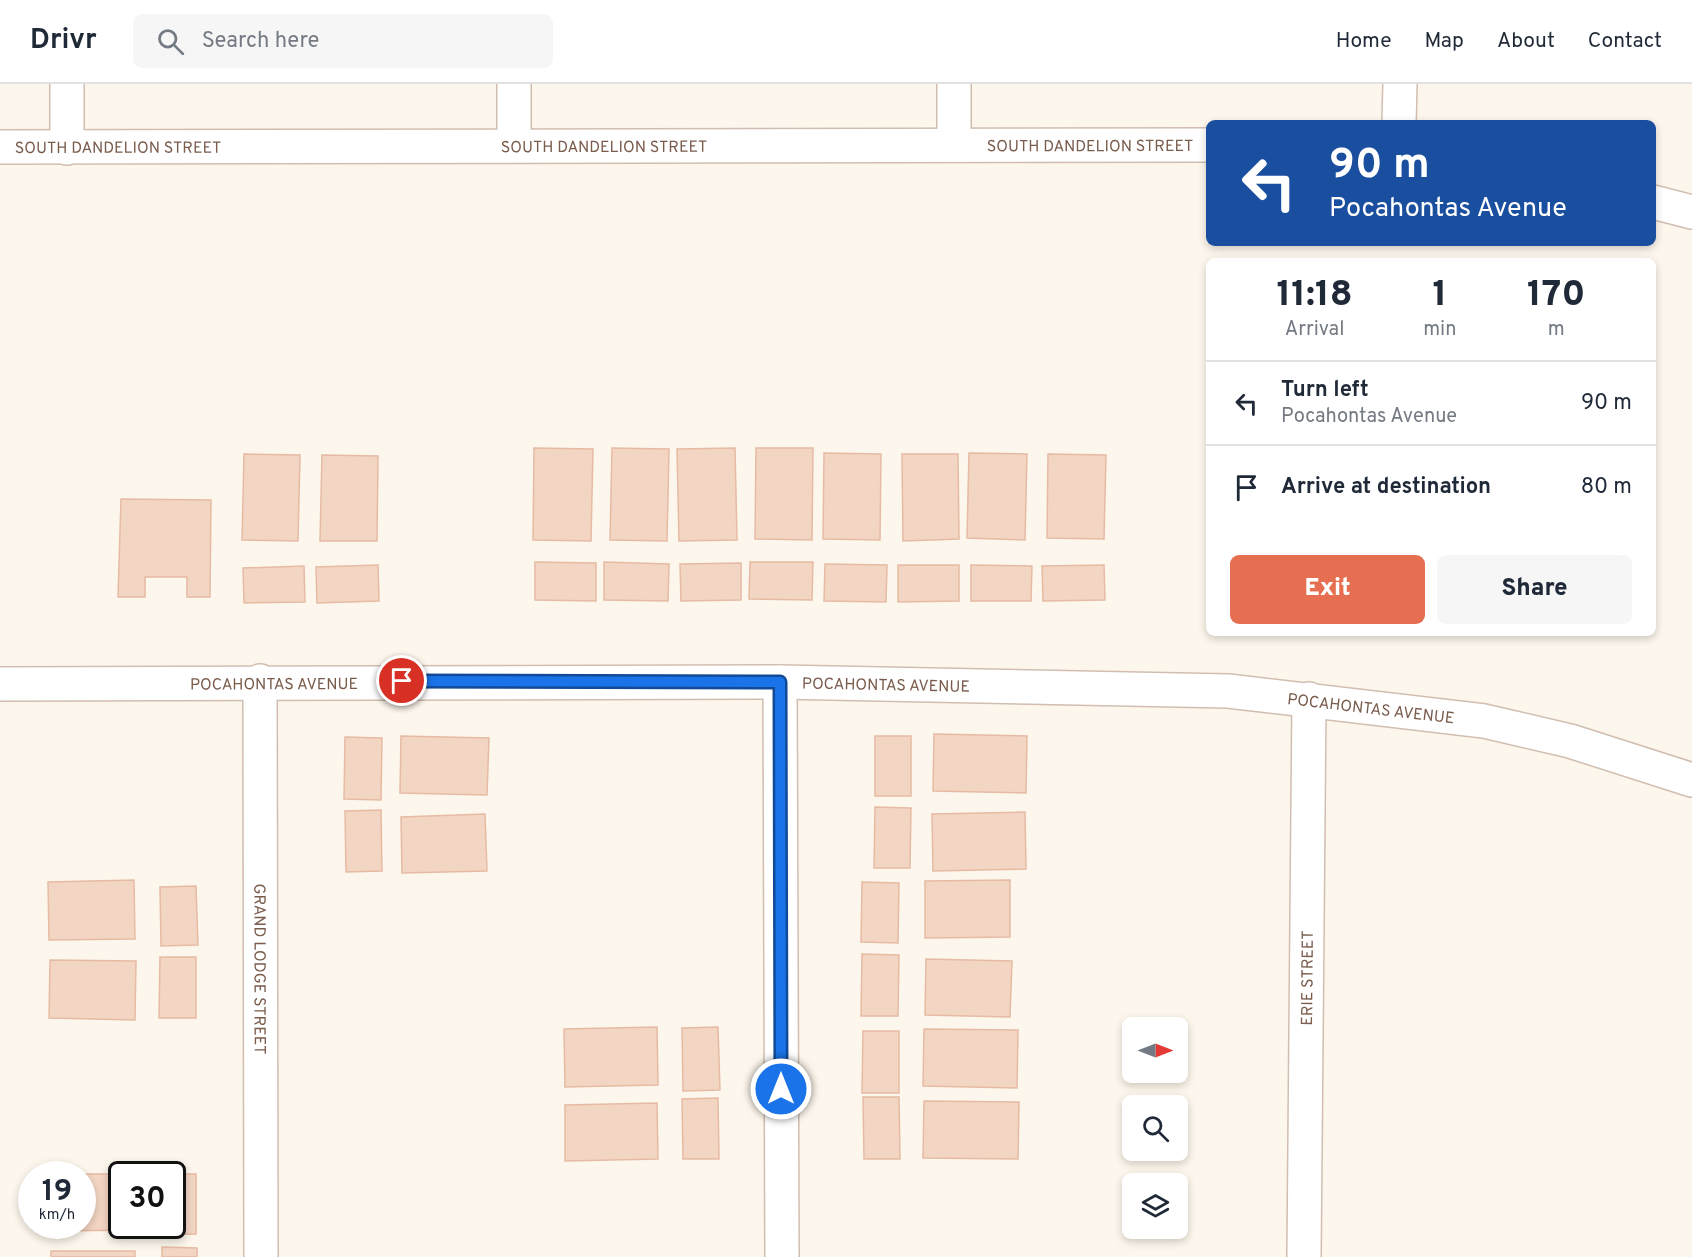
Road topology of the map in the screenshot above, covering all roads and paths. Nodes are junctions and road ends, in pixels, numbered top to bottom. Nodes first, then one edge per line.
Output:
1 (67, 84) edge
2 (514, 84) edge
3 (954, 84) edge
4 (1400, 84) edge
5 (1400, 120) edge
6 (954, 143) junction
7 (514, 145) junction
8 (1206, 145) edge
9 (0, 147) edge
10 (67, 148) junction
11 (1656, 203) edge
12 (1692, 212) edge
13 (260, 681) junction
14 (780, 682) junction
15 (0, 684) edge
16 (1309, 699) junction
17 (1692, 780) edge
18 (261, 1257) edge
19 (782, 1257) edge
20 (1304, 1257) edge

1 - 10 street
2 - 7 street
3 - 6 street
4 - 5 street
6 - 7 street, SOUTH DANDELION STREET
6 - 8 street, SOUTH DANDELION STREET
7 - 10 street, SOUTH DANDELION STREET
9 - 10 street, SOUTH DANDELION STREET
11 - 12 street
13 - 14 street, POCAHONTAS AVENUE
13 - 15 street, POCAHONTAS AVENUE
13 - 18 street, GRAND LODGE STREET
14 - 16 street, POCAHONTAS AVENUE
14 - 19 street
16 - 17 street, POCAHONTAS AVENUE
16 - 20 street, ERIE STREET

